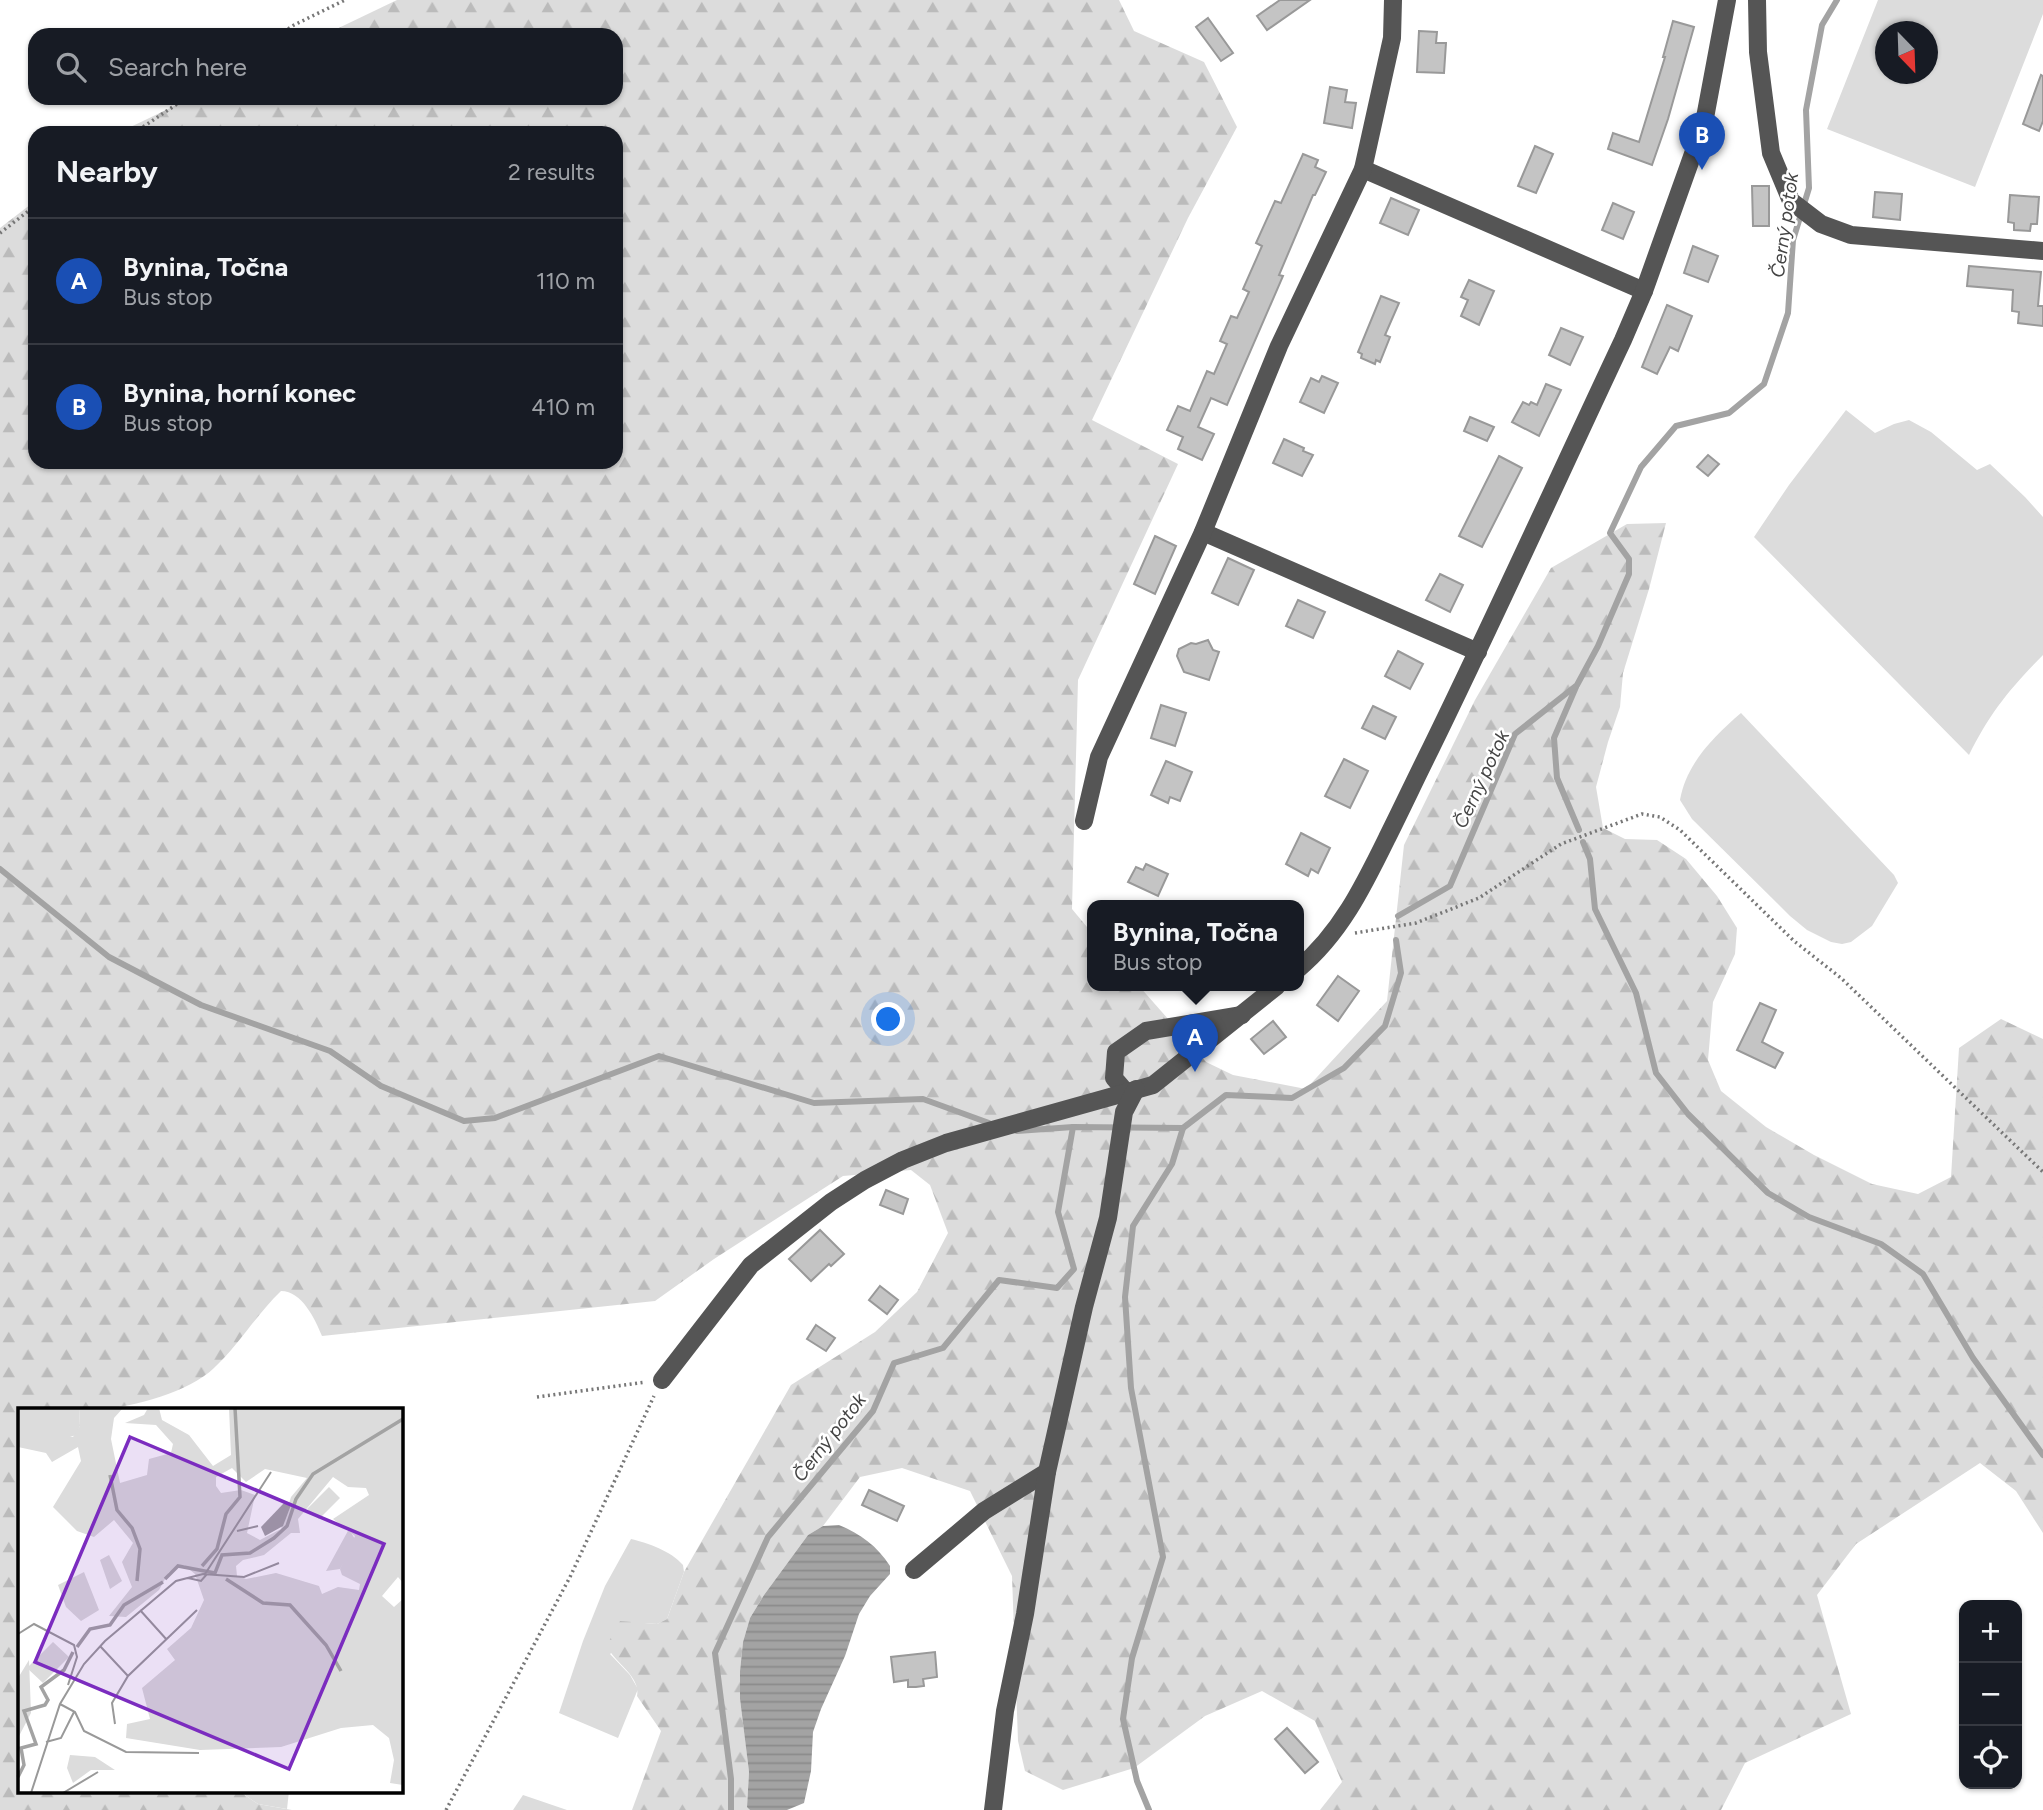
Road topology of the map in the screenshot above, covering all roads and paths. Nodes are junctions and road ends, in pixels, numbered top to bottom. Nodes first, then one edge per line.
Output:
1 (345, 0) edge
2 (1393, 0) edge
3 (1727, 0) edge
4 (1757, 0) edge
5 (290, 28) edge
6 (176, 105) edge
7 (144, 126) edge
8 (1363, 169) junction
9 (28, 211) edge
10 (0, 233) edge
11 (2043, 251) edge
12 (1644, 291) junction
13 (1203, 532) junction
14 (1478, 652) junction
15 (1084, 821) dead end
16 (1331, 936) junction
17 (1304, 963) edge
18 (1272, 991) edge
19 (1243, 1015) junction
20 (1131, 1091) junction
21 (2043, 1172) edge
22 (662, 1380) junction
23 (537, 1397) dead end
24 (1047, 1472) junction
25 (914, 1570) dead end
26 (446, 1810) edge
27 (993, 1810) edge

1 - 5 path
2 - 8 street
3 - 12 street
4 - 11 street
6 - 7 path
8 - 12 street
8 - 13 street
9 - 10 path
12 - 14 street
13 - 14 street
13 - 15 street
14 - 16 street
16 - 17 street
16 - 21 path
18 - 19 street
19 - 20 street
19 - 20 street
20 - 22 street
20 - 24 street
22 - 23 path
22 - 26 path
24 - 25 street
24 - 27 street

